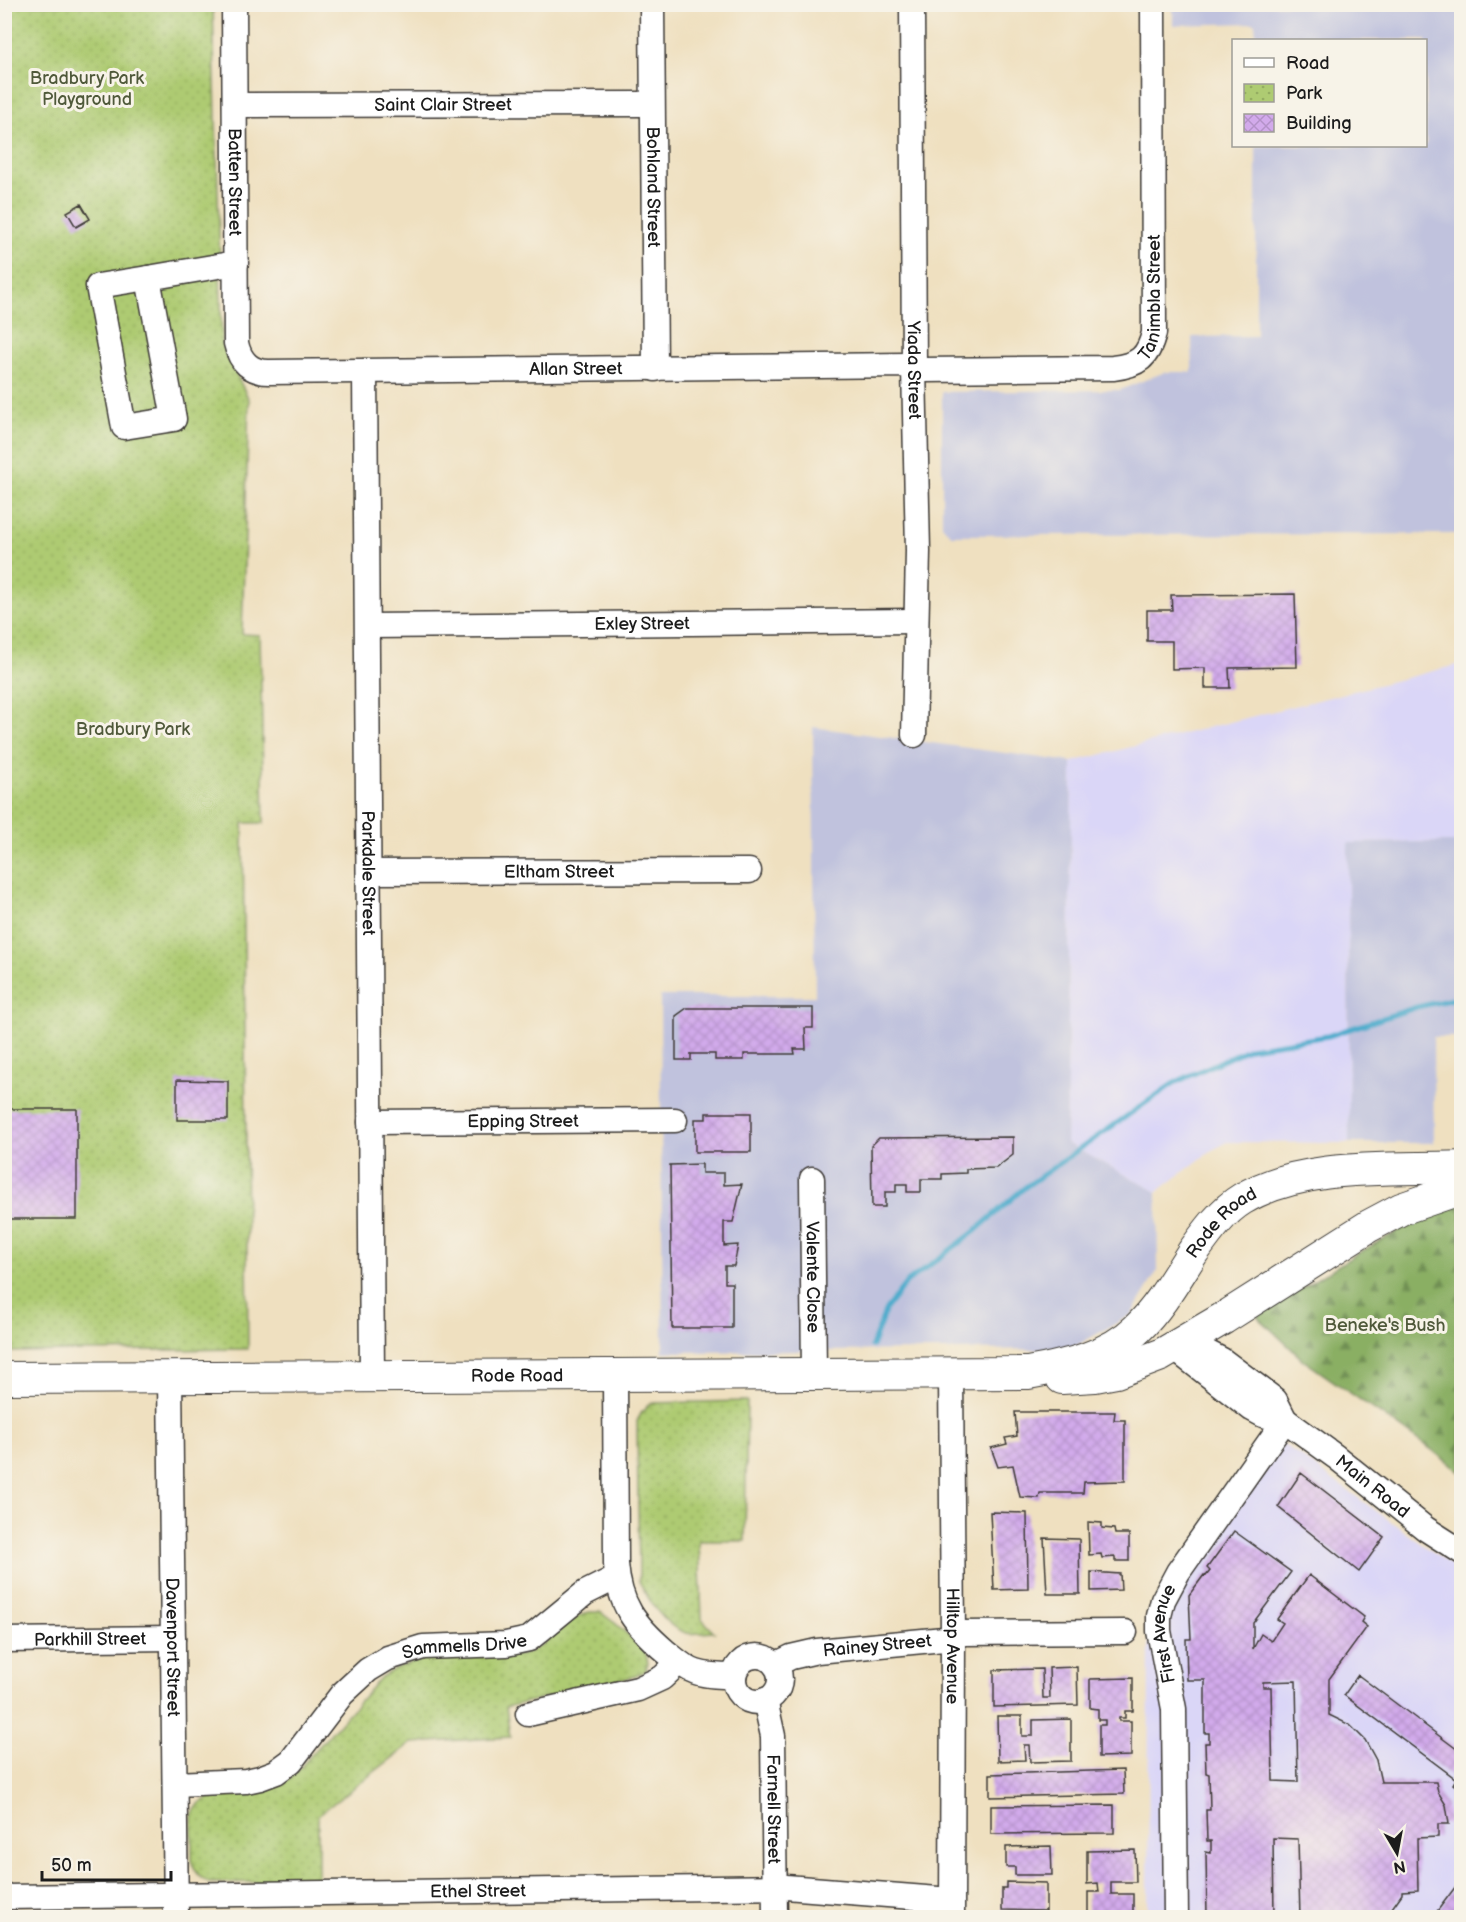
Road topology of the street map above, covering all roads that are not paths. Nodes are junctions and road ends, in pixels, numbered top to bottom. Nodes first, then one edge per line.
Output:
1 (234, 4) edge
2 (652, 4) edge
3 (912, 4) edge
4 (1153, 4) edge
5 (652, 104) junction
6 (235, 105) junction
7 (236, 263) junction
8 (148, 278) junction
9 (242, 360) joint
10 (914, 368) junction
11 (654, 369) junction
12 (365, 371) junction
13 (916, 621) junction
14 (368, 626) junction
15 (914, 735) dead end
16 (369, 872) junction
17 (749, 872) dead end
18 (675, 1120) dead end
19 (370, 1122) junction
20 (1461, 1167) edge
21 (812, 1179) dead end
22 (1461, 1188) edge
23 (1179, 1273) junction
24 (1224, 1318) junction
25 (1176, 1342) junction
26 (1080, 1361) junction
27 (1228, 1365) junction
28 (951, 1373) junction
29 (1028, 1373) junction
30 (615, 1374) junction
31 (814, 1374) junction
32 (170, 1377) junction
33 (372, 1377) junction
34 (4, 1378) edge
35 (1285, 1420) junction
36 (1461, 1552) edge
37 (617, 1577) junction
38 (1125, 1632) dead end
39 (953, 1636) junction
40 (174, 1638) junction
41 (4, 1640) edge
42 (678, 1663) junction
43 (775, 1665) junction
44 (734, 1677) junction
45 (765, 1700) junction
46 (528, 1714) dead end
47 (176, 1784) junction
48 (775, 1888) junction
49 (4, 1897) edge
50 (176, 1906) edge
51 (952, 1909) edge
52 (775, 1917) edge
53 (1176, 1917) edge

1 - 6 street, Batten Street
2 - 5 street, Bohland Street
3 - 10 street, Yiada Street
4 - 10 street, Tanimbla Street
5 - 6 street, Saint Clair Street
5 - 11 street, Bohland Street
6 - 7 street, Batten Street
7 - 8 street
7 - 9 street, Batten Street
8 - 8 street
9 - 12 street, Allan Street
10 - 11 street, Allan Street
10 - 13 street, Yiada Street
11 - 12 street, Allan Street
12 - 14 street, Parkdale Street
13 - 14 street, Exley Street
13 - 15 street, Yiada Street
14 - 16 street, Parkdale Street
16 - 17 street, Eltham Street
16 - 19 street, Parkdale Street
18 - 19 street, Epping Street
19 - 33 street, Parkdale Street
20 - 23 main road, Rode Road
21 - 31 street, Valente Close
22 - 24 main road, Rode Road
23 - 25 main road
23 - 26 main road, Rode Road
24 - 25 main road, Rode Road
24 - 27 street
25 - 26 main road
25 - 27 street, Main Road
25 - 29 main road, Rode Road
25 - 35 street, Main Road
26 - 29 main road, Rode Road
27 - 35 street, Main Road
28 - 29 main road, Rode Road
28 - 31 main road, Rode Road
28 - 39 street, Hilltop Avenue
30 - 31 main road, Rode Road
30 - 33 main road, Rode Road
30 - 37 street
32 - 33 main road, Rode Road
32 - 34 main road, Rode Road
32 - 40 street, Davenport Street
35 - 36 street, Main Road
35 - 53 street, First Avenue
37 - 42 street
37 - 47 street, Sammells Drive
38 - 39 street, Rainey Street
39 - 43 street, Rainey Street
39 - 51 street, Hilltop Avenue
40 - 41 street, Parkhill Street
40 - 47 street, Davenport Street
42 - 44 street
42 - 46 street
43 - 44 street
43 - 45 street
44 - 45 street
45 - 48 street, Farnell Street
47 - 50 street, Davenport Street
48 - 50 street, Ethel Street
48 - 51 street, Ethel Street
48 - 52 street, Farnell Street
49 - 50 street, Ethel Street

